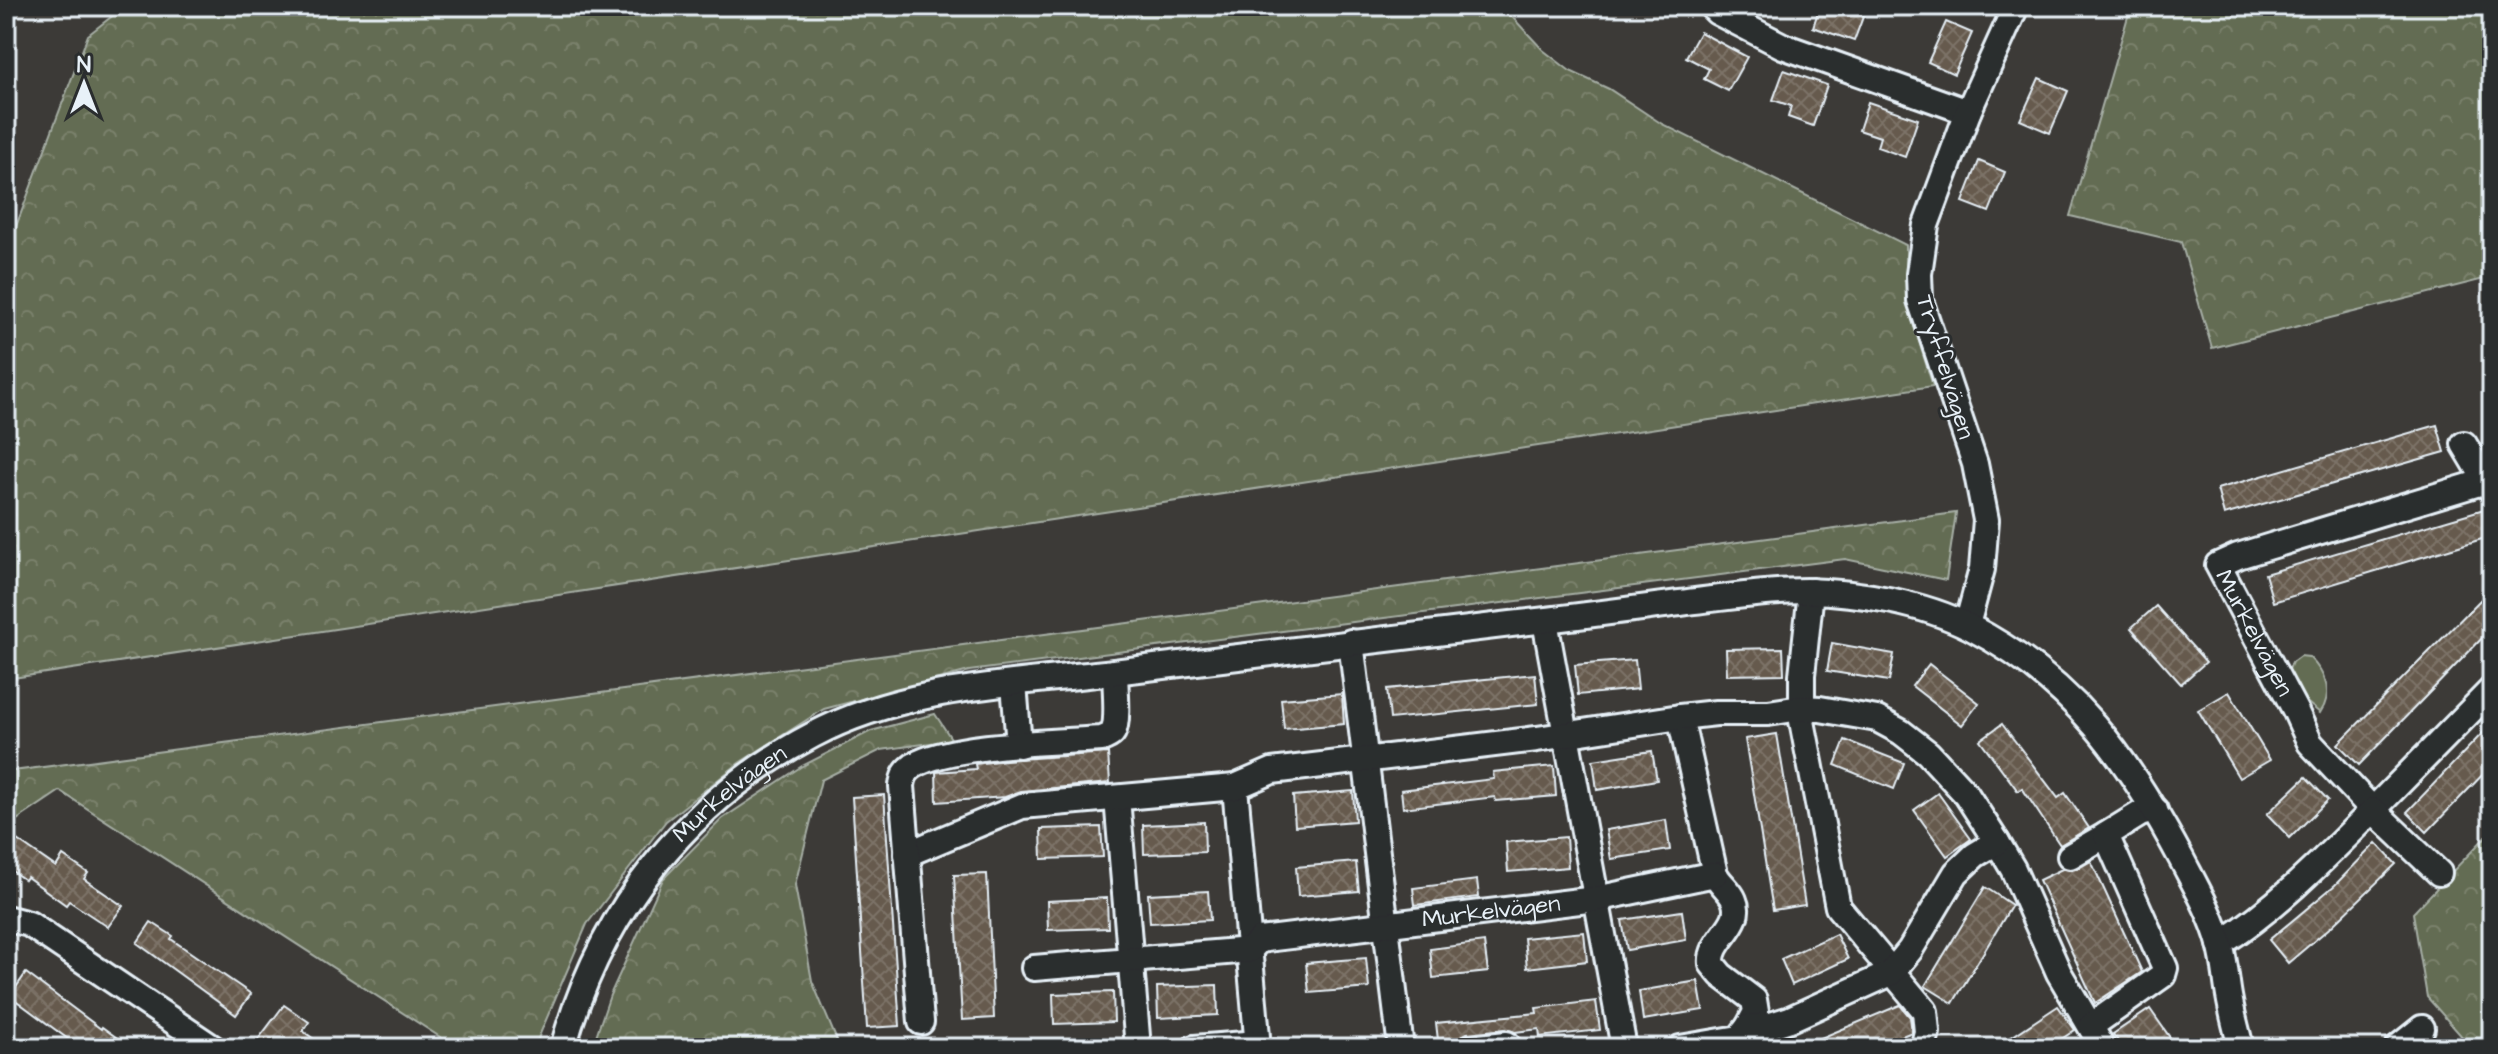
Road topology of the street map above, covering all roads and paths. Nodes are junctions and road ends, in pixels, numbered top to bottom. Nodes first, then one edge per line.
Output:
1 (1711, 6) edge
2 (2016, 6) edge
3 (1968, 112) junction
4 (2464, 444) dead end
5 (2489, 486) edge
6 (1811, 591) junction
7 (1545, 621) junction
8 (1967, 625) junction
9 (1351, 642) junction
10 (1115, 672) junction
11 (1014, 684) junction
12 (2492, 689) edge
13 (1801, 708) junction
14 (1680, 717) junction
15 (1566, 735) junction
16 (1019, 745) junction
17 (1366, 760) junction
18 (1235, 787) junction
19 (1117, 798) junction
20 (2155, 810) junction
21 (2373, 810) junction
22 (2106, 835) junction
23 (1997, 842) junction
24 (907, 854) junction
25 (2070, 856) dead end
26 (2439, 873) dead end
27 (1715, 874) junction
28 (1596, 899) junction
29 (6, 918) edge
30 (1386, 924) junction
31 (2220, 944) junction
32 (1250, 950) junction
33 (1130, 962) junction
34 (1034, 968) dead end
35 (1891, 973) junction
36 (921, 1022) dead end
37 (2091, 1026) junction
38 (2422, 1028) dead end
39 (1740, 1038) edge
40 (1507, 1044) dead end
41 (1258, 1045) edge
42 (213, 1048) edge
43 (563, 1048) edge
44 (1138, 1048) edge
45 (1194, 1048) edge
46 (1401, 1048) edge
47 (1469, 1048) edge
48 (1624, 1048) edge
49 (1680, 1048) edge
50 (1923, 1048) edge
51 (2104, 1048) edge
52 (2241, 1048) edge
53 (2397, 1048) edge

1 - 3 street
2 - 3 street, Tryffelvägen
3 - 8 street, Tryffelvägen
4 - 5 street, Murkelvägen
5 - 21 street, Murkelvägen
6 - 7 street, Murkelvägen
6 - 8 street, Murkelvägen
6 - 13 street
7 - 9 street, Murkelvägen
7 - 15 street, Murkelvägen
8 - 20 street, Murkelvägen
9 - 10 street, Murkelvägen
9 - 17 street, Murkelvägen
10 - 11 street, Murkelvägen
10 - 16 street
11 - 16 street
11 - 43 street, Murkelvägen
12 - 21 street
13 - 14 street
13 - 23 street
13 - 35 street
14 - 15 street
14 - 27 street
15 - 17 street
15 - 28 street, Murkelvägen
16 - 24 street
17 - 18 street
17 - 30 street, Murkelvägen
18 - 19 street
18 - 32 street
19 - 24 street
19 - 33 street
20 - 22 street
20 - 31 street, Murkelvägen
21 - 26 street, Murkelvägen
21 - 31 street
22 - 25 street
22 - 37 street
23 - 35 street
23 - 37 street
24 - 36 street
27 - 28 street, Murkelvägen
27 - 39 street
28 - 30 street, Murkelvägen
28 - 48 street, Murkelvägen
29 - 42 street
30 - 32 street, Murkelvägen
30 - 46 street, Murkelvägen
31 - 52 street, Murkelvägen
32 - 33 street, Murkelvägen
32 - 41 street
33 - 34 street, Murkelvägen
33 - 44 street
35 - 39 street
35 - 50 street
37 - 51 street
38 - 53 street
39 - 49 street
40 - 47 street
41 - 45 street

